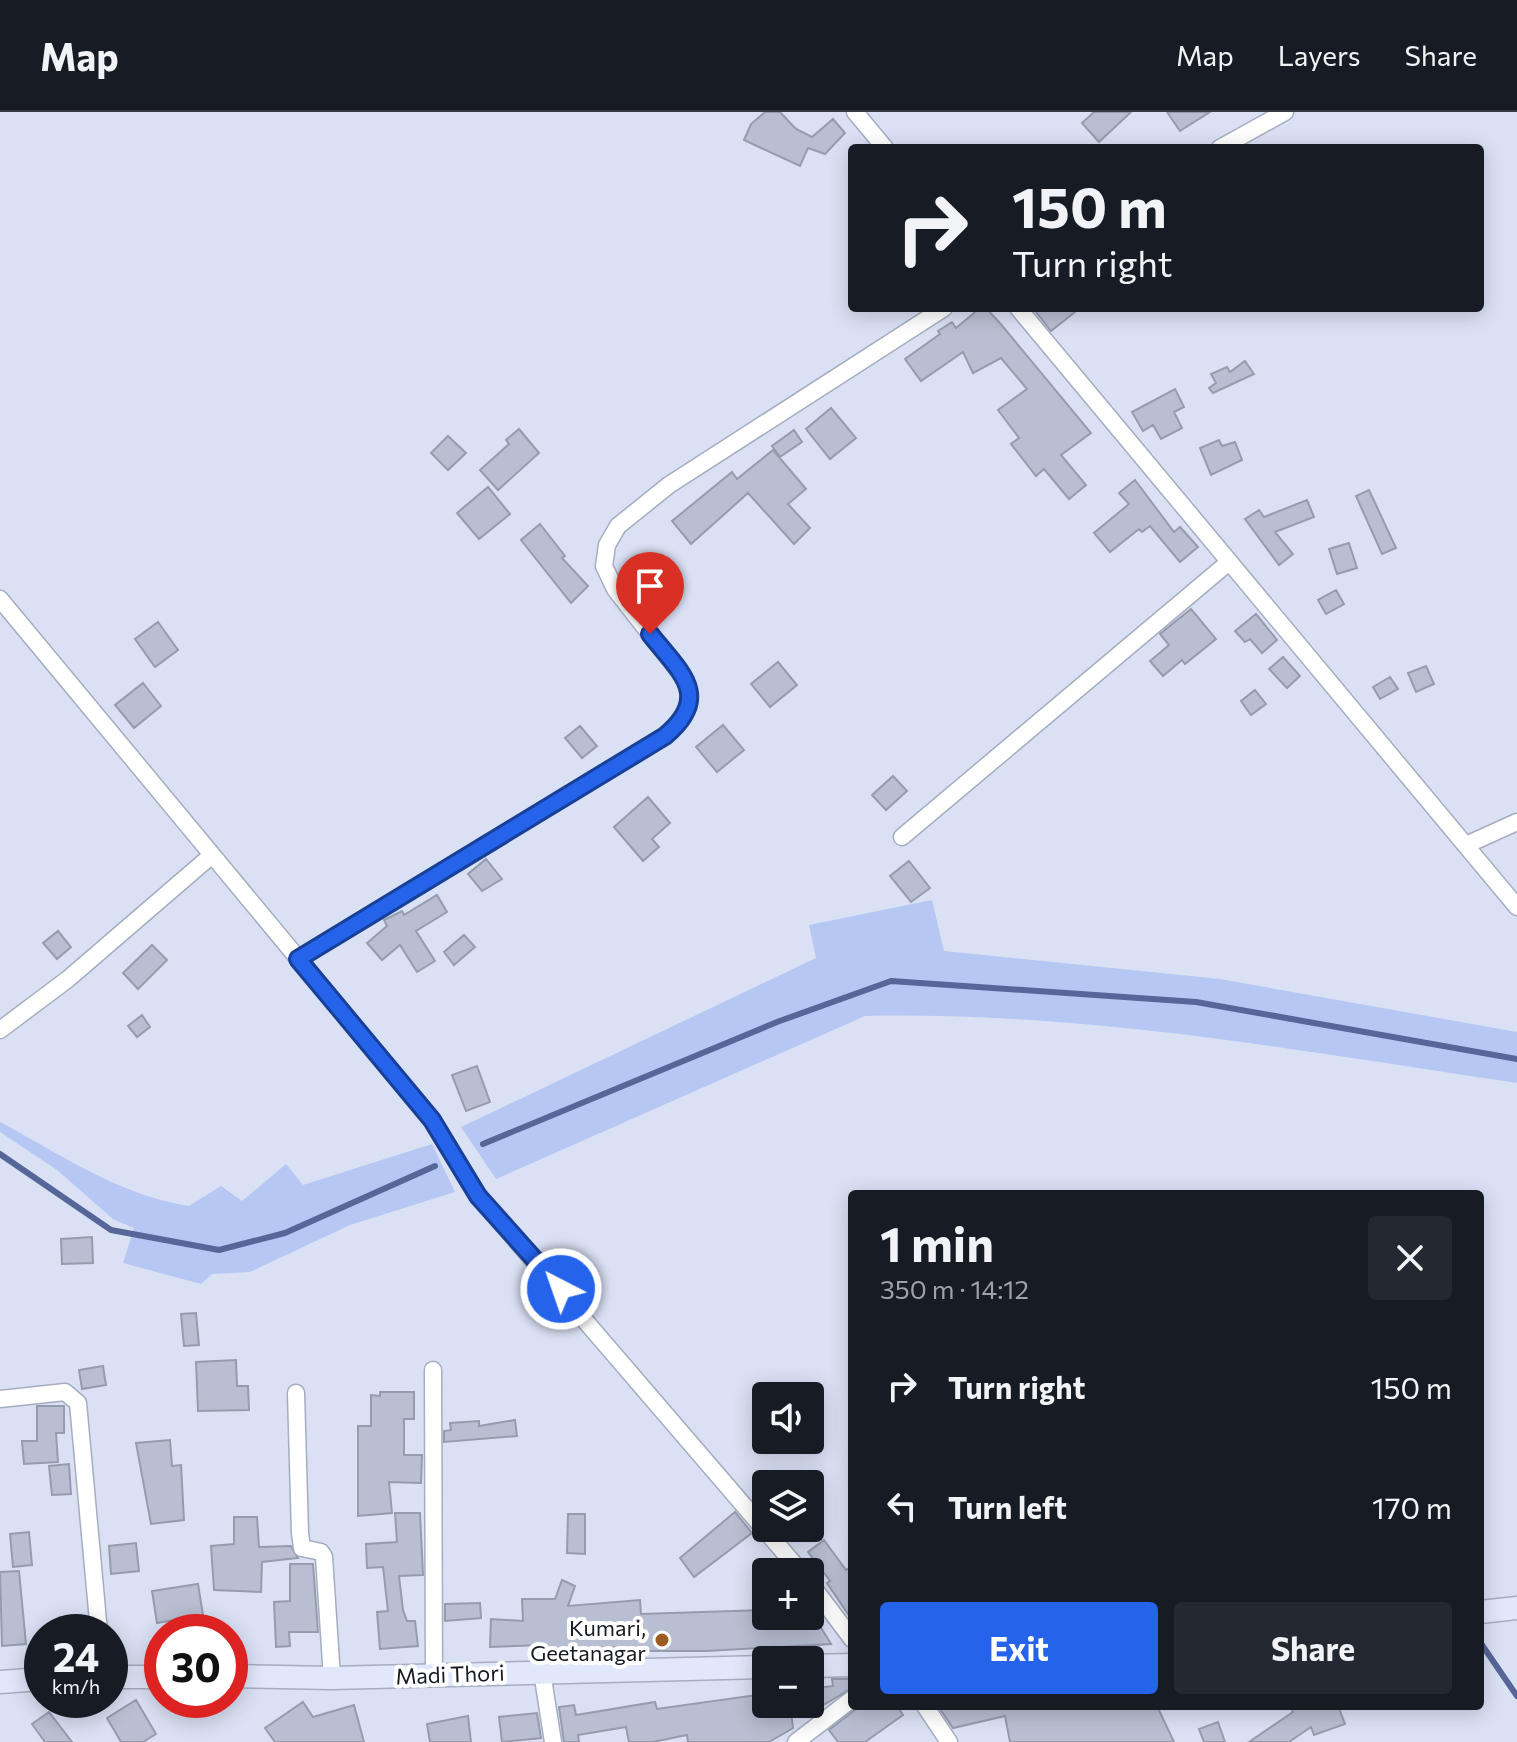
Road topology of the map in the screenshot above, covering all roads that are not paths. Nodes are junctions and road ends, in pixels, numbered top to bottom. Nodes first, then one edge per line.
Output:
1 (855, 112) edge
2 (1285, 112) edge
3 (882, 144) edge
4 (1227, 144) edge
5 (938, 312) edge
6 (1021, 312) edge
7 (1229, 562) junction
8 (0, 599) edge
9 (1517, 822) edge
10 (902, 837) dead end
11 (1466, 845) junction
12 (212, 855) junction
13 (1517, 907) edge
14 (298, 959) junction
15 (0, 1030) edge
16 (433, 1370) dead end
17 (296, 1393) dead end
18 (0, 1399) edge
19 (789, 1558) edge
20 (824, 1602) edge
21 (1517, 1608) edge
22 (1484, 1612) edge
23 (97, 1614) edge
24 (848, 1634) edge
25 (848, 1665) edge
26 (824, 1666) edge
27 (752, 1667) edge
28 (542, 1672) junction
29 (434, 1674) junction
30 (248, 1676) edge
31 (332, 1678) junction
32 (24, 1680) edge
33 (0, 1682) edge
34 (848, 1702) edge
35 (928, 1710) edge
36 (553, 1742) edge
37 (796, 1742) edge
38 (949, 1742) edge

1 - 3 street
2 - 4 street
5 - 14 street
6 - 7 street
7 - 10 street
7 - 11 street
8 - 12 street
9 - 11 street
11 - 13 street
12 - 14 street
12 - 15 street
14 - 19 street
16 - 29 street
17 - 31 street
18 - 23 street
20 - 24 street
21 - 22 main road
25 - 26 main road
27 - 28 main road, Madi Thori
28 - 29 main road, Madi Thori
28 - 36 street
29 - 31 main road, Madi Thori
30 - 31 main road, Madi Thori
32 - 33 main road
34 - 37 street
35 - 38 street

